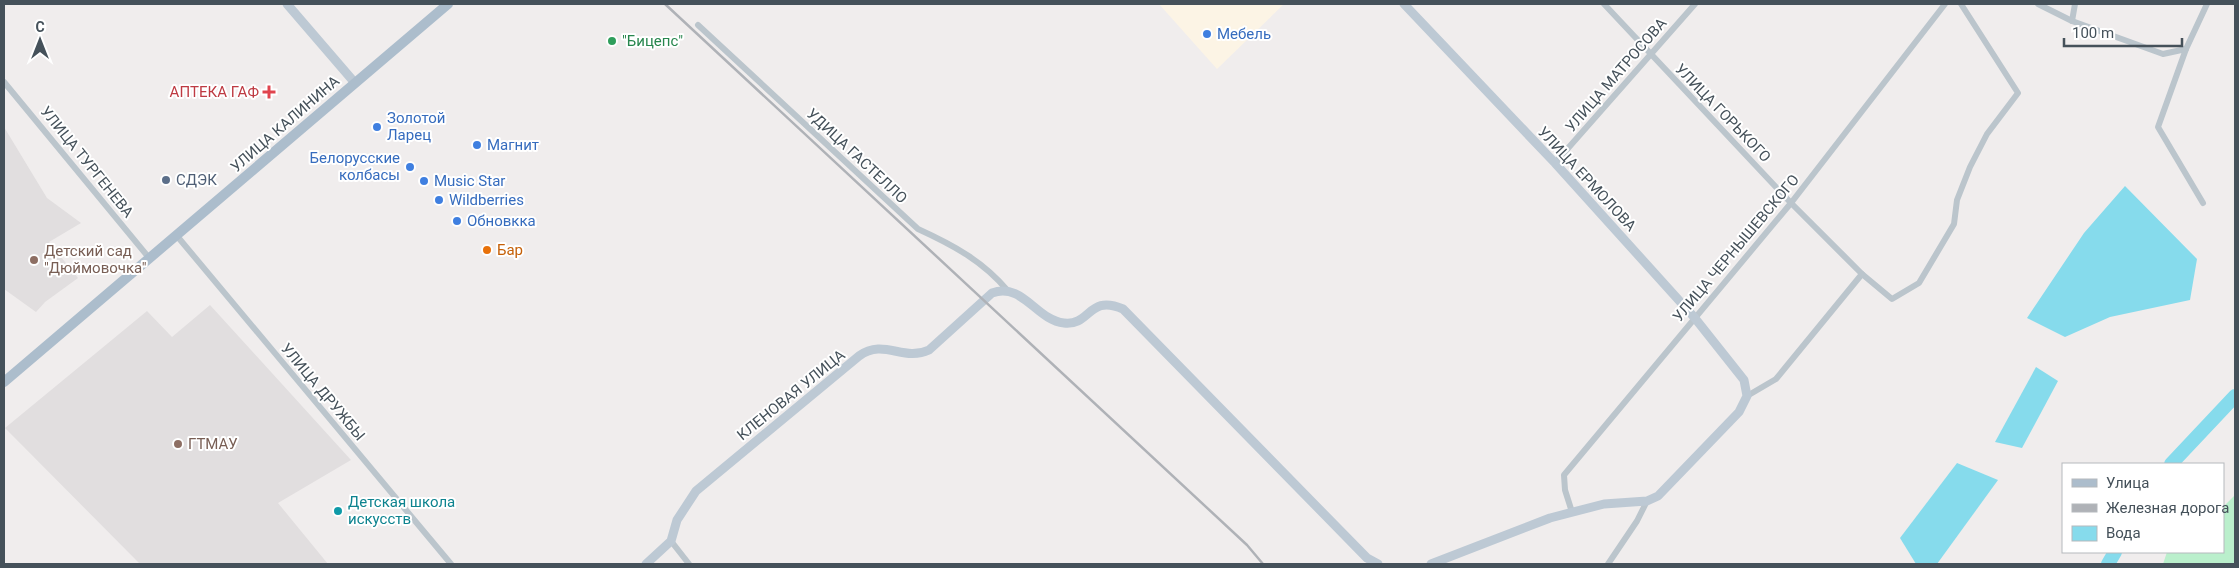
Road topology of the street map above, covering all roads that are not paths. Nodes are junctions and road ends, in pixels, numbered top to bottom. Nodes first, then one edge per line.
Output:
1 (287, 4) edge
2 (448, 4) edge
3 (1404, 4) edge
4 (1604, 4) edge
5 (1695, 4) edge
6 (1945, 4) edge
7 (1962, 4) edge
8 (2038, 4) edge
9 (2075, 4) edge
10 (2207, 4) edge
11 (2072, 21) junction
12 (698, 25) dead end
13 (2186, 48) junction
14 (1650, 55) junction
15 (4, 82) edge
16 (356, 83) junction
17 (1555, 163) junction
18 (1791, 203) junction
19 (2203, 203) dead end
20 (177, 236) junction
21 (150, 259) junction
22 (1862, 274) junction
23 (1008, 291) junction
24 (1694, 317) junction
25 (4, 382) edge
26 (1747, 396) junction
27 (1647, 501) junction
28 (1572, 512) junction
29 (671, 541) junction
30 (451, 564) edge
31 (646, 564) edge
32 (689, 564) edge
33 (1378, 564) edge
34 (1431, 564) edge
35 (1608, 564) edge

1 - 16 street
2 - 16 main road, УЛИЦА КАЛИНИНА
3 - 17 street, УЛИЦА ЕРМОЛОВА
4 - 14 street, УЛИЦА ГОРЬКОГО
5 - 14 street, УЛИЦА МАТРОСОВА
6 - 18 street, УЛИЦА ЧЕРНЫШЕВСКОГО
7 - 22 street, УЛИЦА ГОРЬКОГО
8 - 11 street
9 - 11 street
10 - 13 street
11 - 13 street
12 - 23 street, УДИЦА ГАСТЕЛЛО
13 - 19 street
14 - 17 street, УЛИЦА МАТРОСОВА
14 - 18 street, УЛИЦА ГОРЬКОГО
15 - 21 street, УЛИЦА ТУРГЕНЕВА
16 - 20 main road, УЛИЦА КАЛИНИНА
17 - 24 street, УЛИЦА ЕРМОЛОВА
18 - 22 street, УЛИЦА ГОРЬКОГО
18 - 24 street, УЛИЦА ЧЕРНЫШЕВСКОГО
20 - 21 main road, УЛИЦА КАЛИНИНА
20 - 30 street, УЛИЦА ДРУЖБЫ
21 - 25 main road, УЛИЦА КАЛИНИНА
22 - 26 street
23 - 29 street, КЛЕНОВАЯ УЛИЦА
23 - 33 street
24 - 26 street, УЛИЦА ЕРМОЛОВА
24 - 28 street, УЛИЦА ЧЕРНЫШЕВСКОГО
26 - 27 street
27 - 28 street
27 - 35 street
28 - 34 street
29 - 31 street, КЛЕНОВАЯ УЛИЦА
29 - 32 street

